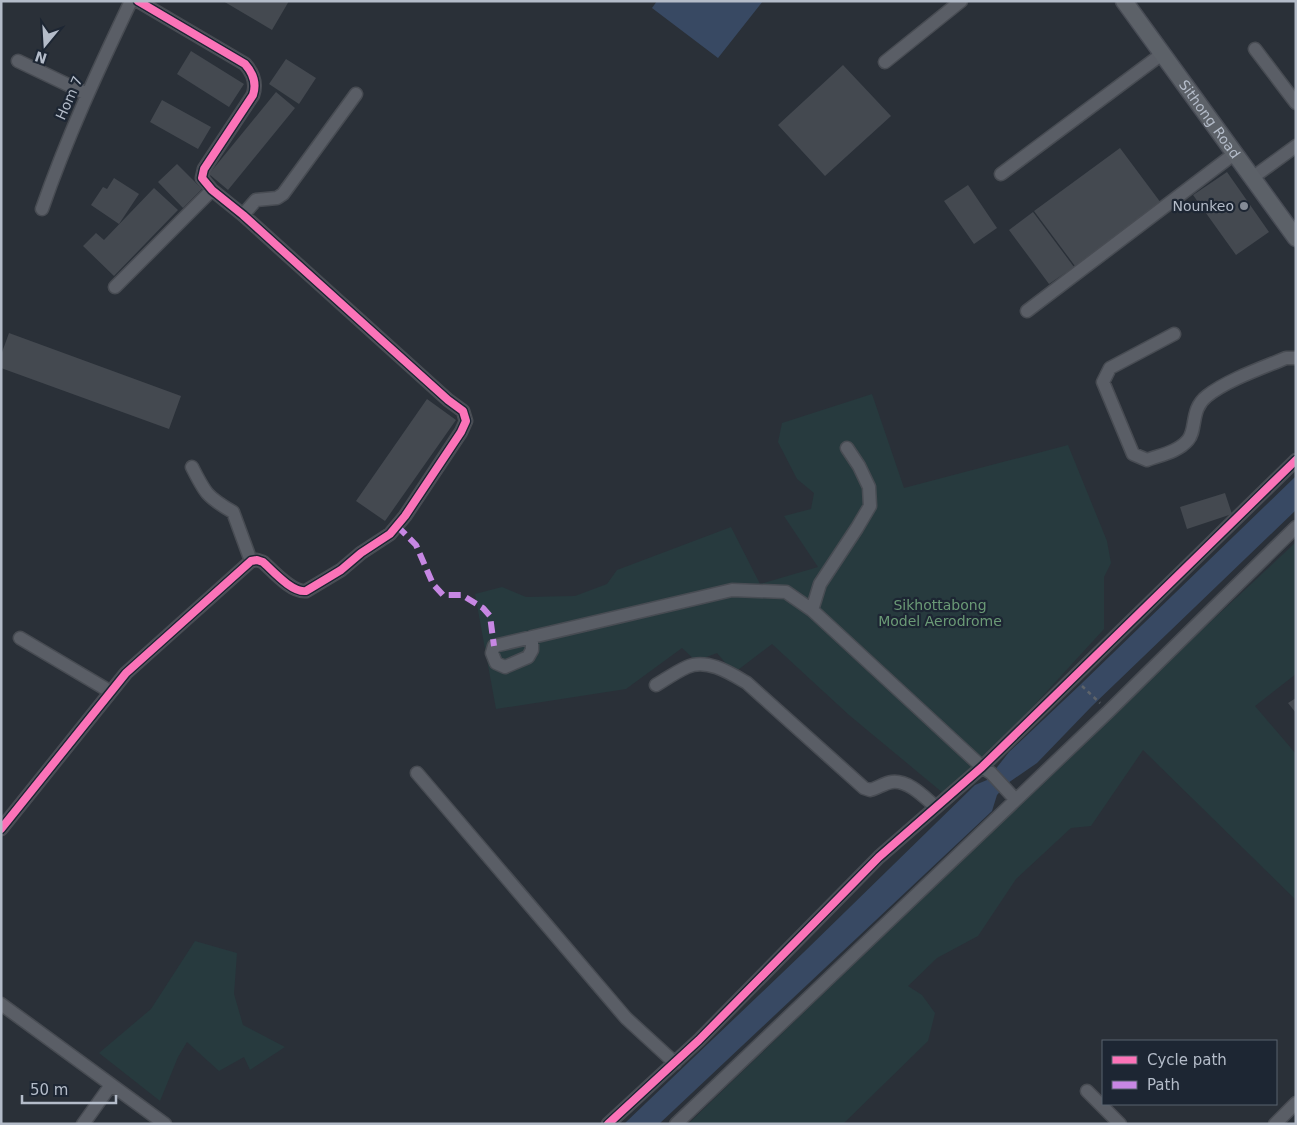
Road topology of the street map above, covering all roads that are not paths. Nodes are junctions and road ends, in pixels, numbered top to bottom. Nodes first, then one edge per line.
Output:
1 (131, 1) edge
2 (139, 1) edge
3 (961, 1) edge
4 (1124, 1) edge
5 (1255, 49) dead end
6 (1162, 54) junction
7 (18, 61) dead end
8 (885, 62) dead end
9 (87, 94) junction
10 (356, 94) dead end
11 (1296, 103) edge
12 (1296, 146) edge
13 (1234, 154) junction
14 (1001, 174) dead end
15 (1252, 178) junction
16 (212, 190) junction
17 (42, 209) dead end
18 (243, 214) junction
19 (1296, 238) edge
20 (114, 287) dead end
21 (1027, 310) dead end
22 (1174, 334) dead end
23 (1296, 358) edge
24 (848, 448) dead end
25 (1296, 460) edge
26 (192, 467) dead end
27 (1296, 527) edge
28 (251, 561) junction
29 (812, 610) junction
30 (532, 637) dead end
31 (20, 638) dead end
32 (656, 685) dead end
33 (110, 692) junction
34 (987, 770) junction
35 (417, 773) dead end
36 (1012, 795) junction
37 (936, 807) junction
38 (1, 829) edge
39 (1, 1004) edge
40 (675, 1062) junction
41 (111, 1085) junction
42 (1087, 1090) dead end
43 (1296, 1103) edge
44 (83, 1124) edge
45 (165, 1124) edge
46 (608, 1124) edge
47 (676, 1124) edge
48 (1120, 1124) edge
49 (1275, 1124) edge

1 - 9 street, Hom 7
2 - 16 street
3 - 8 street
4 - 6 main road, Sithong Road
5 - 11 street
6 - 13 main road, Sithong Road
6 - 14 street
7 - 9 street
9 - 17 street, Hom 7
10 - 18 street
12 - 15 street
13 - 15 main road, Sithong Road
13 - 21 street
15 - 19 main road, Sithong Road
16 - 18 street
16 - 20 street
18 - 28 street
22 - 23 street
24 - 29 street
25 - 34 street
26 - 28 street
27 - 36 street
28 - 33 street
29 - 30 street
29 - 34 street
31 - 33 street
32 - 37 street
33 - 38 street
34 - 36 street
34 - 37 street
35 - 40 street
36 - 47 street
37 - 40 street
39 - 41 street
40 - 46 street
41 - 44 street
41 - 45 street
42 - 48 street
43 - 49 street

